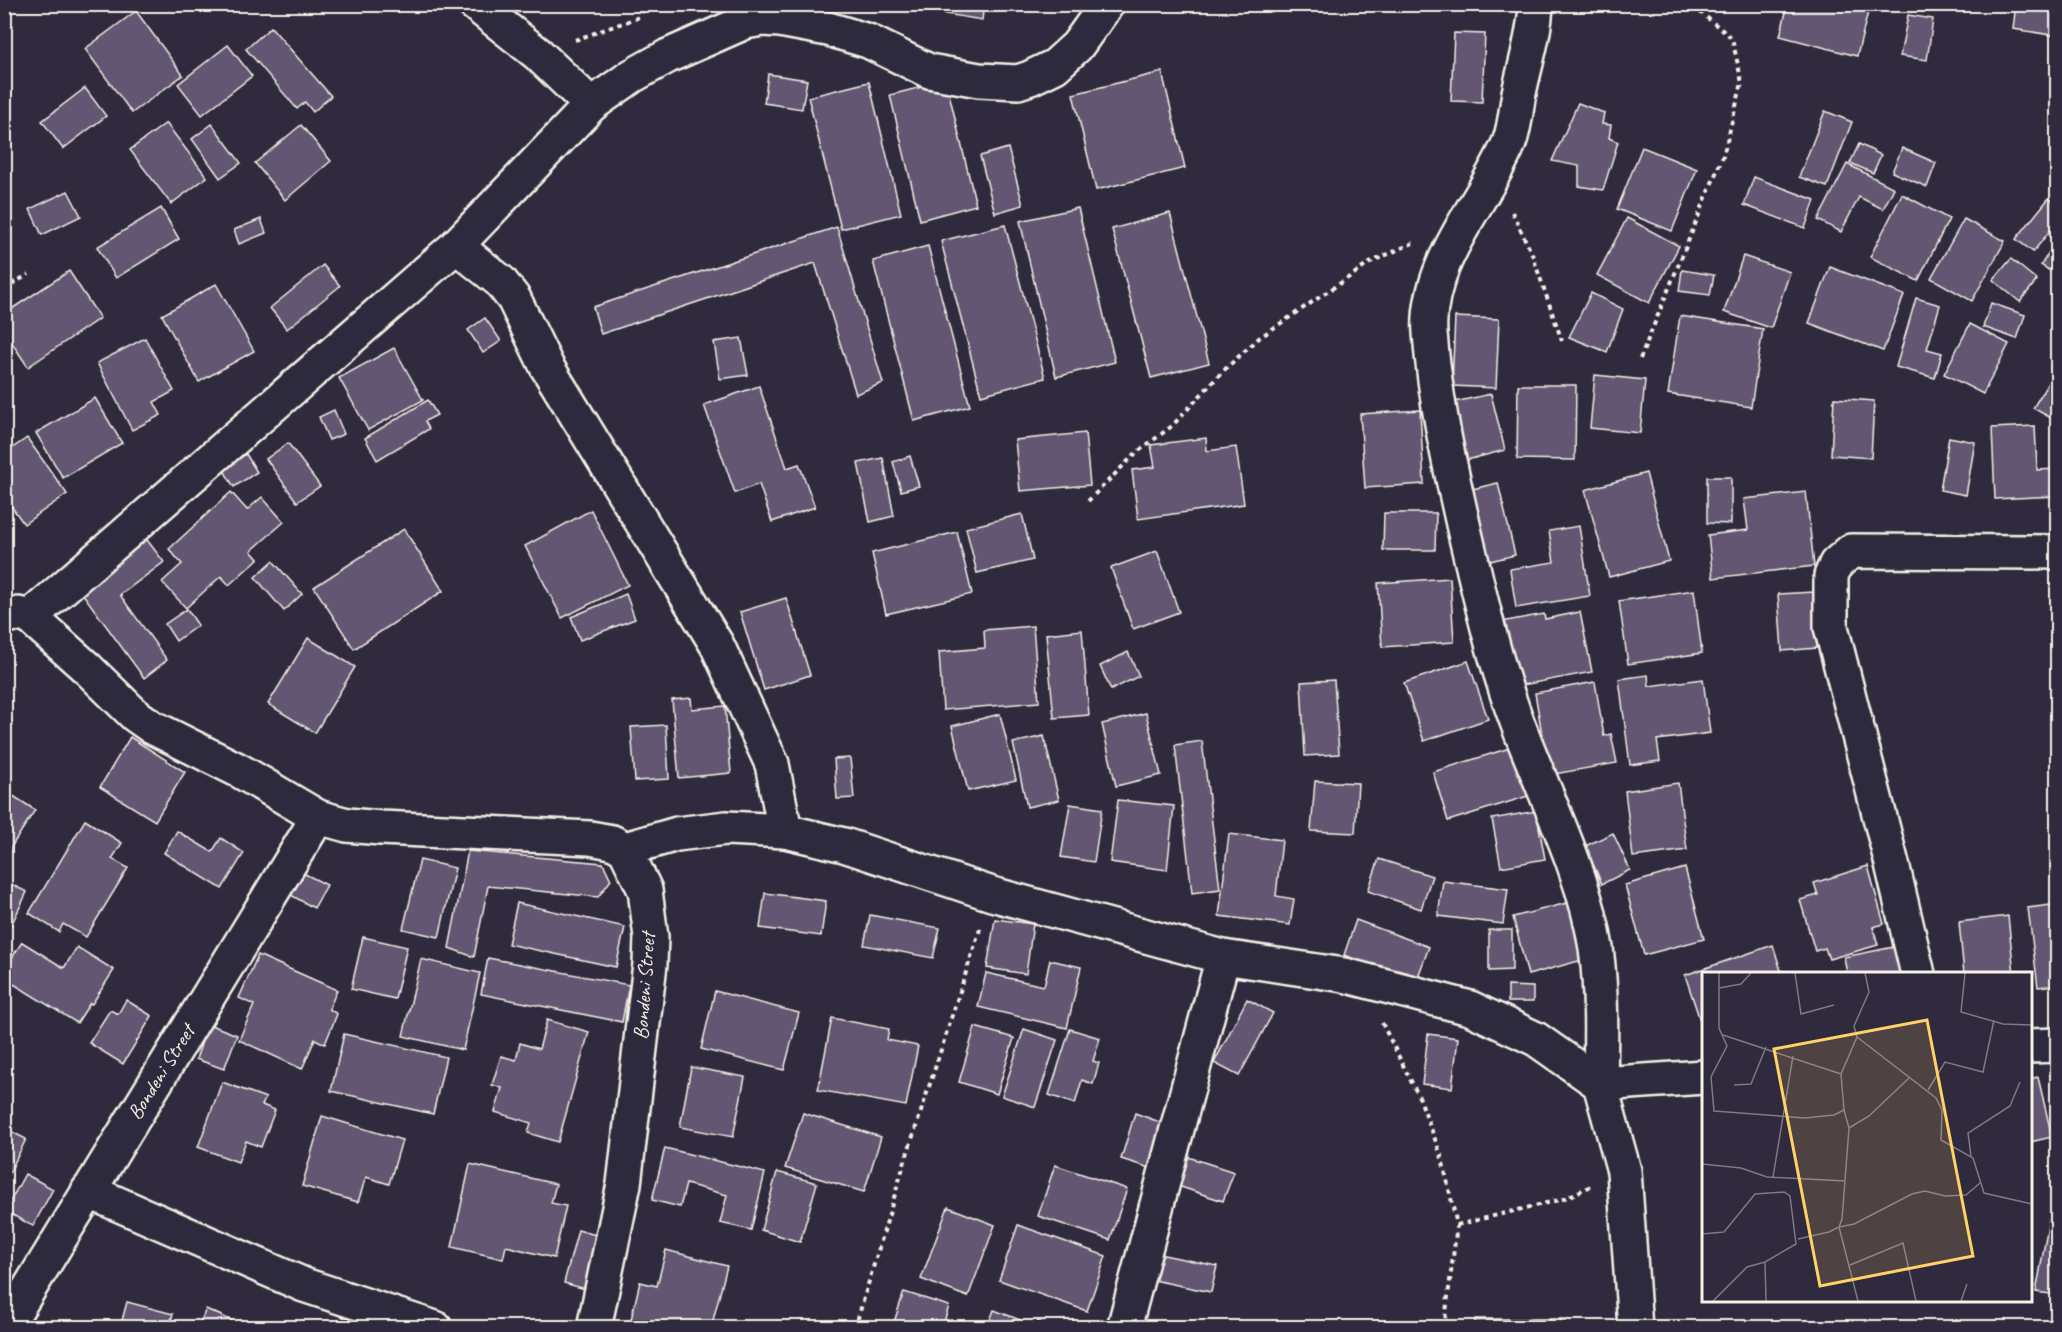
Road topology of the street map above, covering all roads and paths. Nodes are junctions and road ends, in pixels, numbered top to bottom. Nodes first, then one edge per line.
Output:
1 (476, 4) edge
2 (647, 4) edge
3 (1107, 4) edge
4 (1536, 4) edge
5 (1684, 4) edge
6 (538, 54) junction
7 (591, 105) junction
8 (1494, 173) junction
9 (1455, 238) junction
10 (456, 246) junction
11 (28, 274) dead end
12 (4, 289) edge
13 (1562, 340) dead end
14 (1640, 359) dead end
15 (1088, 501) dead end
16 (2058, 552) edge
17 (17, 616) edge
18 (318, 817) junction
19 (785, 831) junction
20 (625, 849) junction
21 (992, 894) junction
22 (1223, 957) junction
23 (1918, 972) edge
24 (1361, 980) junction
25 (2058, 1045) edge
26 (2032, 1046) edge
27 (1702, 1077) edge
28 (1600, 1084) junction
29 (1624, 1171) junction
30 (88, 1191) junction
31 (1457, 1225) junction
32 (5, 1328) edge
33 (435, 1328) edge
34 (594, 1328) edge
35 (855, 1328) edge
36 (1124, 1328) edge
37 (1444, 1328) edge
38 (1635, 1328) edge

1 - 6 street
2 - 6 path
3 - 7 street
4 - 8 street
5 - 14 path
6 - 7 street
7 - 10 street
8 - 9 street
8 - 13 path
9 - 15 path
9 - 28 street
10 - 17 street
10 - 19 street
11 - 12 path
16 - 23 street
17 - 18 street
18 - 20 street
18 - 30 street, Bondeni Street
19 - 20 street
19 - 21 street
20 - 34 street, Bondeni Street
21 - 22 street
21 - 35 path
22 - 24 street
22 - 36 street
24 - 28 street
24 - 31 path
25 - 26 street
27 - 28 street
28 - 29 street
29 - 31 path
29 - 38 street
30 - 32 street, Bondeni Street
30 - 33 street
31 - 37 path

